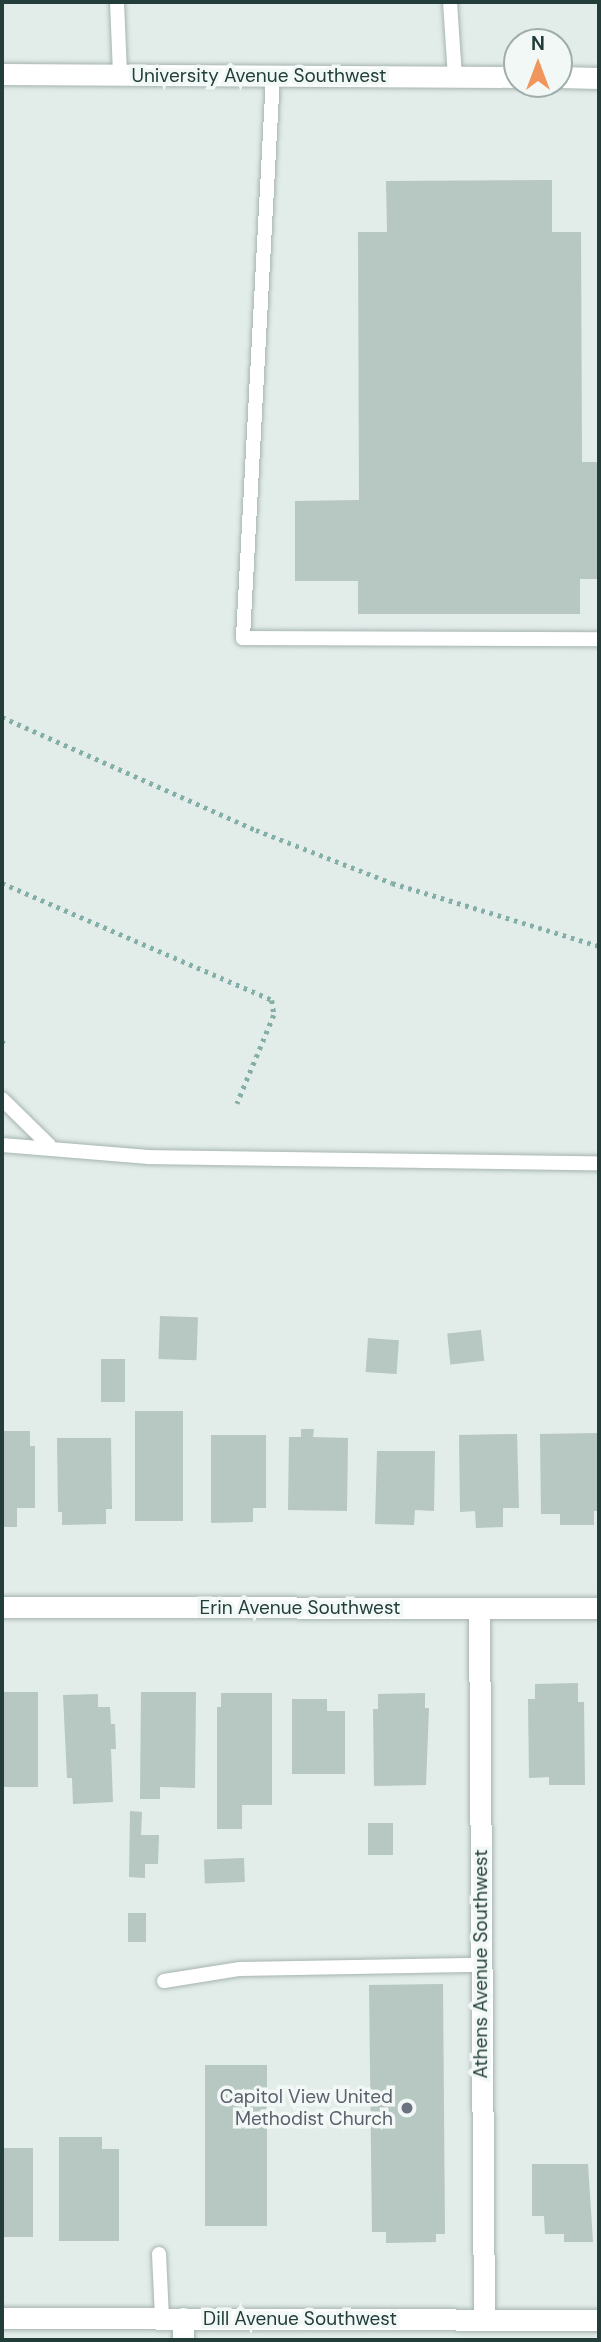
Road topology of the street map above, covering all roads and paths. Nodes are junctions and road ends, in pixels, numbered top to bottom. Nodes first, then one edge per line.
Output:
1 (117, 2) edge
2 (450, 2) edge
3 (2, 74) edge
4 (120, 75) junction
5 (273, 76) junction
6 (455, 77) junction
7 (503, 77) edge
8 (573, 78) edge
9 (599, 78) edge
10 (599, 639) edge
11 (2, 717) edge
12 (2, 883) edge
13 (599, 946) edge
14 (2, 1099) edge
15 (237, 1104) dead end
16 (2, 1144) edge
17 (49, 1145) junction
18 (599, 1163) edge
19 (2, 1607) edge
20 (479, 1608) junction
21 (599, 1608) edge
22 (481, 1965) junction
23 (164, 1981) dead end
24 (159, 2254) dead end
25 (2, 2318) edge
26 (173, 2318) junction
27 (484, 2319) junction
28 (599, 2320) edge
29 (183, 2340) edge

1 - 4 lane
2 - 6 lane
3 - 4 street, University Avenue Southwest
4 - 5 street, University Avenue Southwest
5 - 6 street, University Avenue Southwest
5 - 10 lane
6 - 7 street, University Avenue Southwest
8 - 9 street
11 - 13 path
12 - 15 path
14 - 17 lane
16 - 17 lane
17 - 18 lane
19 - 20 street, Erin Avenue Southwest
20 - 21 street, Erin Avenue Southwest
20 - 22 street, Athens Avenue Southwest
22 - 23 lane
22 - 27 street, Athens Avenue Southwest
24 - 26 lane
25 - 26 street, Dill Avenue Southwest
26 - 27 street, Dill Avenue Southwest
26 - 29 street
27 - 28 street, Dill Avenue Southwest

